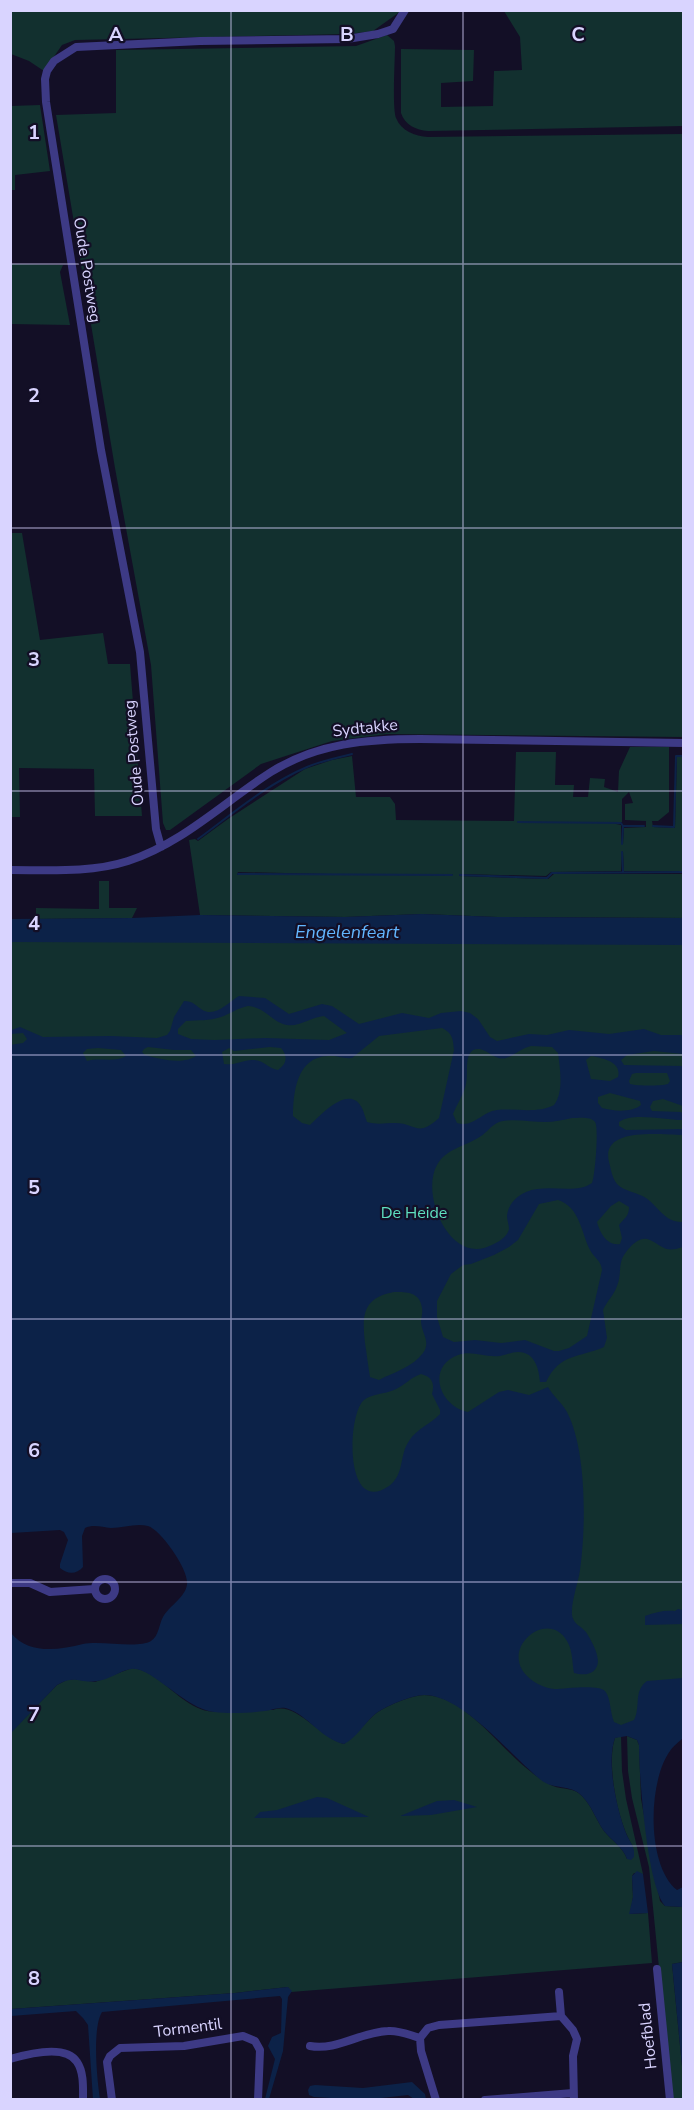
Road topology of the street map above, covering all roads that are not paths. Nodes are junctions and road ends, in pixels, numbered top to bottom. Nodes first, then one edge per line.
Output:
1 (405, 10) edge
2 (684, 743) edge
3 (161, 847) junction
4 (10, 870) edge
5 (10, 1583) edge
6 (94, 1589) dead end
7 (657, 1969) dead end
8 (559, 1992) dead end
9 (561, 2016) junction
10 (420, 2038) junction
11 (310, 2046) dead end
12 (10, 2059) edge
13 (574, 2096) edge
14 (83, 2100) edge
15 (112, 2100) edge
16 (258, 2100) edge
17 (436, 2100) edge
18 (485, 2100) edge
19 (670, 2100) edge

1 - 3 street, Oude Postweg
2 - 3 street, Sydtakke
3 - 4 street, Sydtakke
5 - 6 street
7 - 19 street, Hoefblad
8 - 9 street
9 - 10 street
9 - 13 street
10 - 11 street
10 - 17 street
12 - 14 street
13 - 18 street
15 - 16 street, Tormentil

